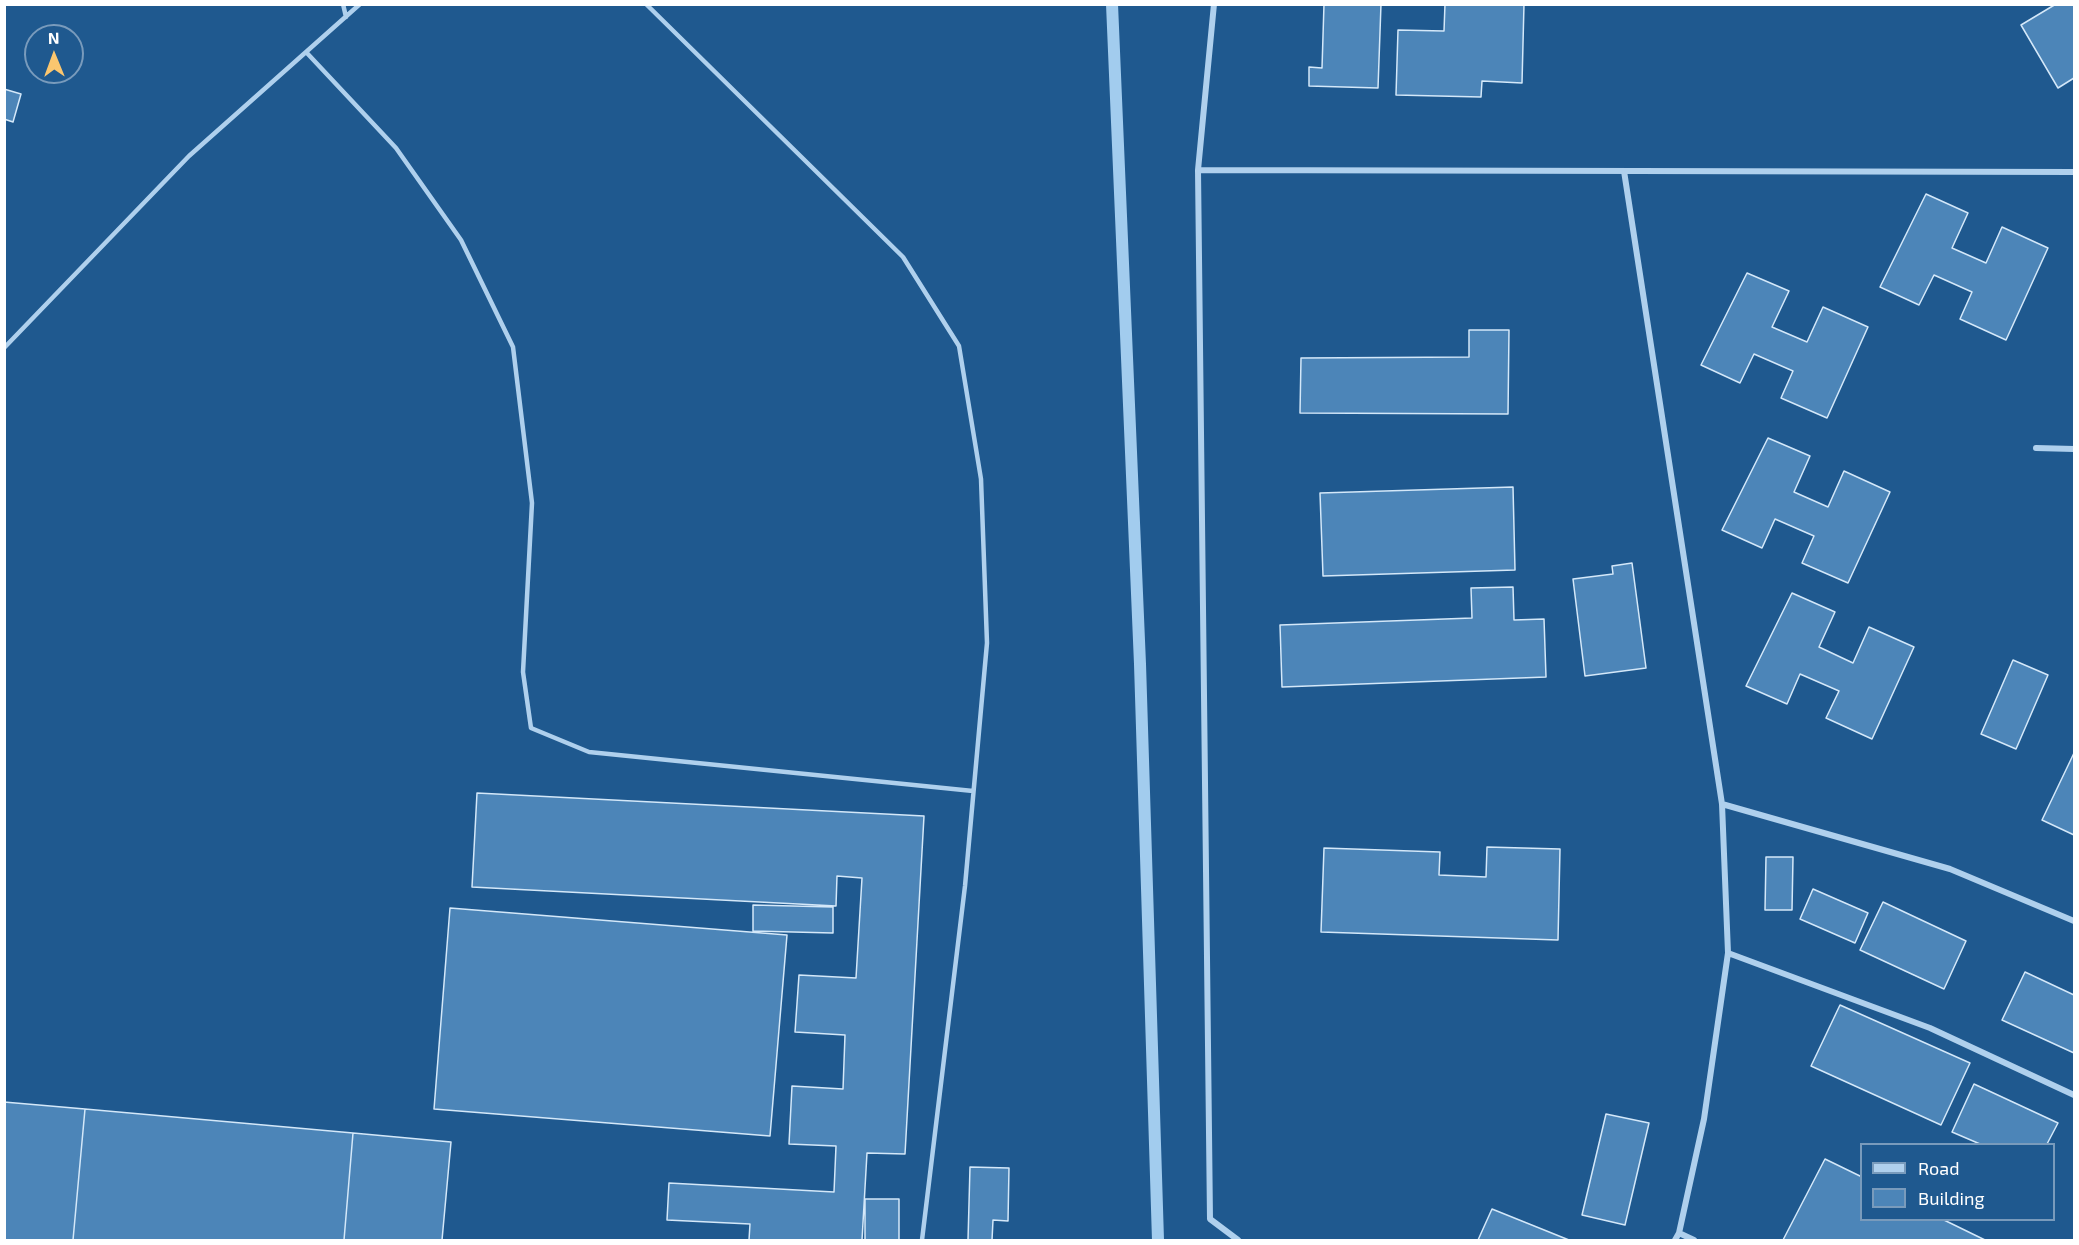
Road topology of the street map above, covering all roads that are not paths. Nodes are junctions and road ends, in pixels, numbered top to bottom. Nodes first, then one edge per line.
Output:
1 (343, 4) edge
2 (360, 4) edge
3 (646, 4) edge
4 (1214, 4) edge
5 (346, 17) junction
6 (306, 52) junction
7 (1198, 170) junction
8 (1624, 171) junction
9 (2074, 172) edge
10 (4, 348) edge
11 (2036, 448) dead end
12 (2074, 449) edge
13 (973, 791) junction
14 (1722, 804) junction
15 (2074, 921) edge
16 (1728, 953) junction
17 (2074, 1095) edge
18 (1679, 1233) junction
19 (922, 1240) edge
20 (1238, 1240) edge
21 (1675, 1240) edge
22 (1694, 1240) edge

1 - 5 lane
2 - 5 lane
3 - 13 lane
4 - 7 street
5 - 6 lane
6 - 10 lane
6 - 13 lane
7 - 8 street
7 - 20 street
8 - 9 street
8 - 14 street
11 - 12 street
13 - 19 lane
14 - 15 street
14 - 16 street
16 - 17 street
16 - 18 street
18 - 21 street
18 - 22 street

